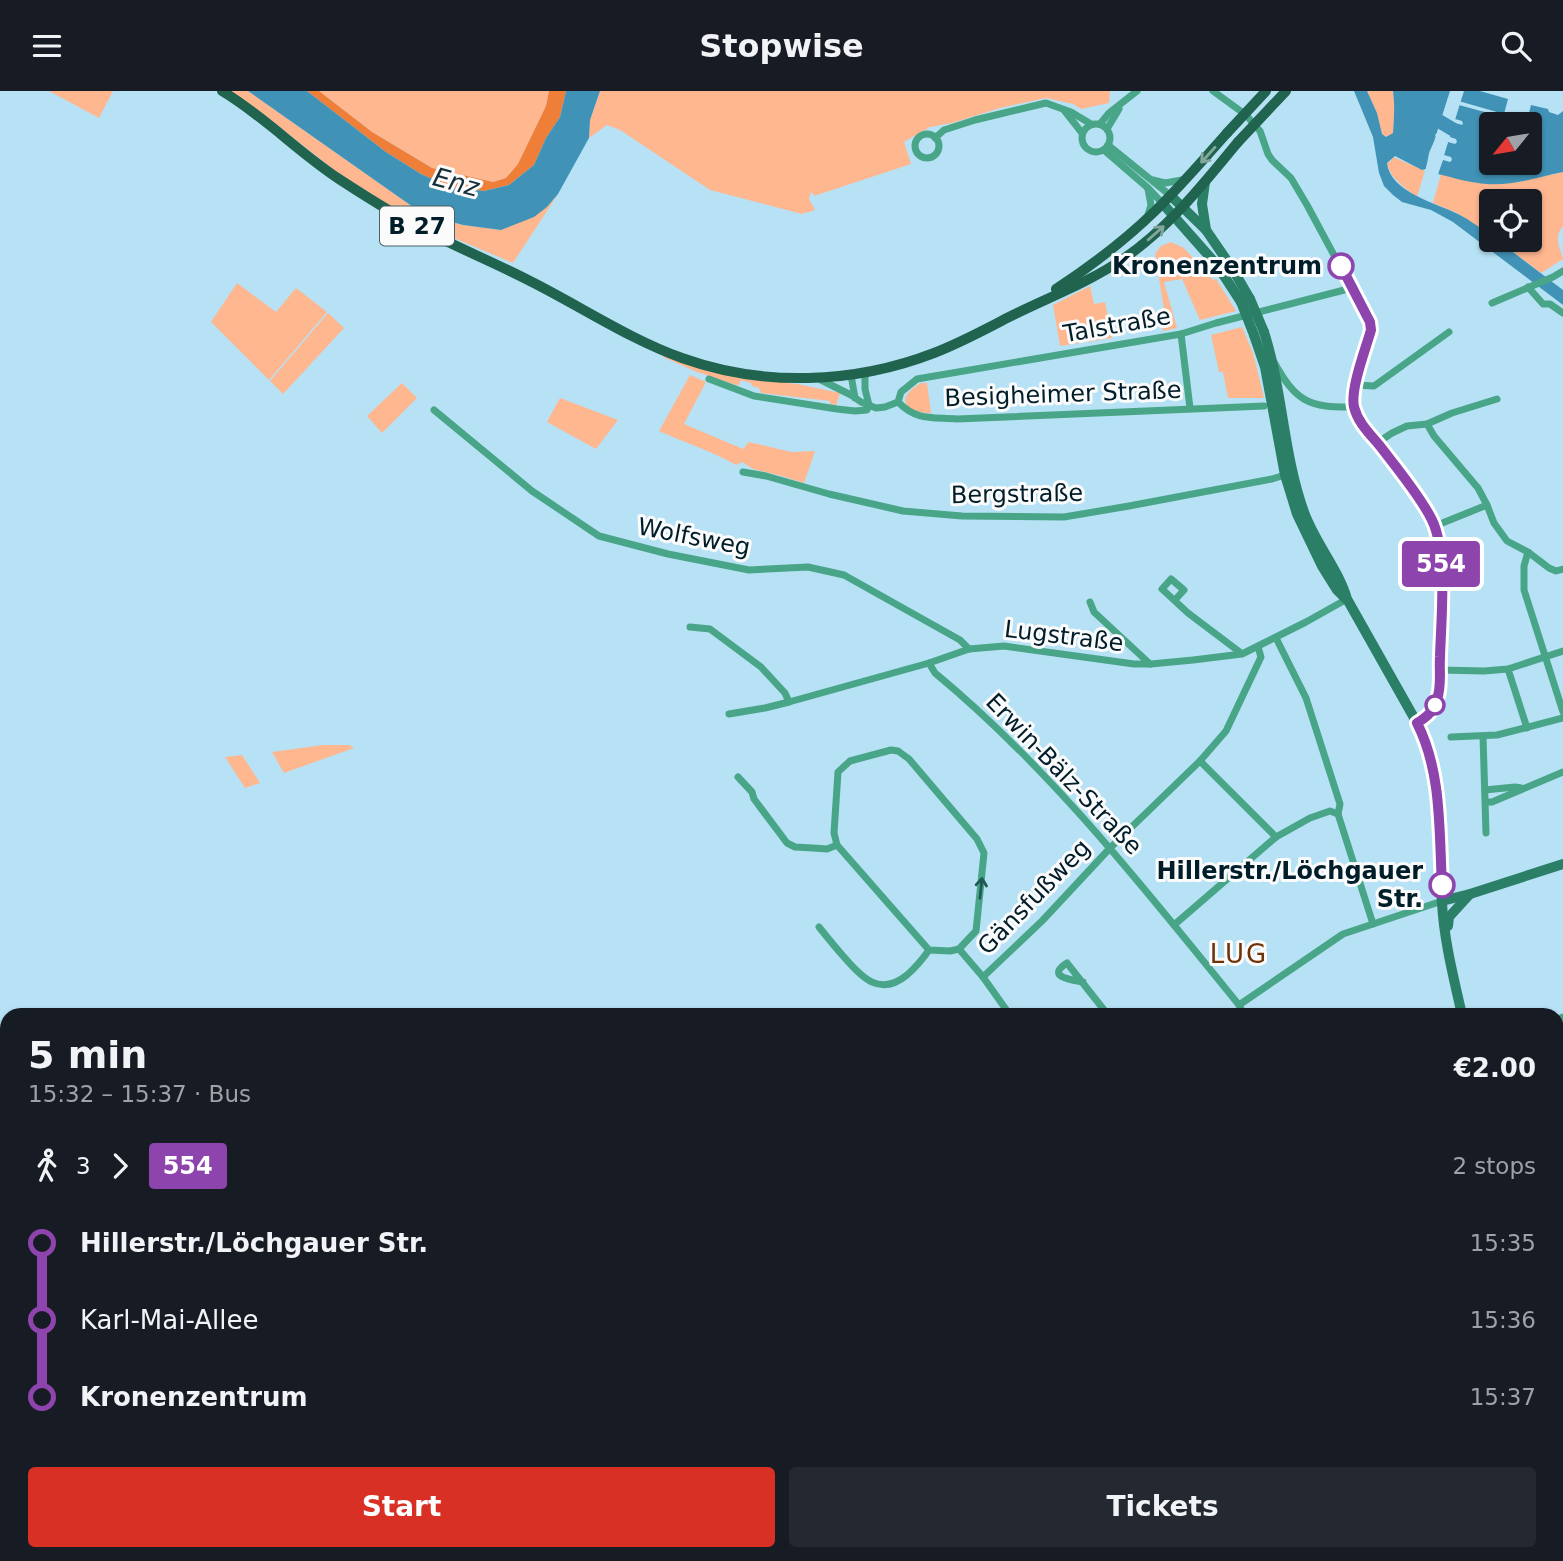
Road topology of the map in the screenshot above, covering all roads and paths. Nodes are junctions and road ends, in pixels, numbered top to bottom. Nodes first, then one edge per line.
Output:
1 (222, 91) edge
2 (1137, 91) edge
3 (1213, 91) edge
4 (1266, 91) edge
5 (1286, 91) edge
6 (1063, 110) junction
7 (1099, 126) junction
8 (1082, 133) junction
9 (936, 138) dead end
10 (1106, 147) junction
11 (1188, 177) junction
12 (1149, 179) junction
13 (1205, 182) junction
14 (1148, 188) junction
15 (1167, 200) junction
16 (1183, 207) junction
17 (1174, 217) junction
18 (1147, 219) junction
19 (1206, 230) junction
20 (1190, 236) junction
21 (1563, 271) edge
22 (1531, 286) junction
23 (1352, 288) junction
24 (1245, 300) junction
25 (1492, 303) dead end
26 (1031, 306) junction
27 (1563, 313) edge
28 (1448, 332) dead end
29 (1181, 334) junction
30 (1259, 334) junction
31 (1272, 359) junction
32 (864, 372) junction
33 (851, 375) junction
34 (818, 378) junction
35 (709, 379) dead end
36 (1355, 385) junction
37 (848, 393) junction
38 (1275, 394) junction
39 (856, 399) junction
40 (1497, 399) dead end
41 (898, 402) junction
42 (869, 405) junction
43 (1264, 406) dead end
44 (1354, 407) junction
45 (1190, 408) junction
46 (434, 410) dead end
47 (846, 410) junction
48 (1427, 424) junction
49 (1377, 443) junction
50 (743, 473) dead end
51 (1288, 474) junction
52 (1487, 505) junction
53 (1435, 526) junction
54 (1528, 552) junction
55 (1563, 569) edge
56 (1347, 599) junction
57 (1175, 600) dead end
58 (1090, 602) dead end
59 (690, 627) dead end
60 (1276, 638) junction
61 (1258, 647) junction
62 (969, 649) junction
63 (1563, 651) edge
64 (1242, 654) junction
65 (1545, 656) junction
66 (929, 663) junction
67 (1151, 664) junction
68 (1508, 669) junction
69 (1440, 670) junction
70 (789, 702) junction
71 (1563, 712) edge
72 (729, 714) dead end
73 (1563, 718) edge
74 (1417, 723) junction
75 (1527, 728) junction
76 (1483, 736) junction
77 (1451, 737) dead end
78 (1200, 761) junction
79 (1563, 772) edge
80 (738, 777) dead end
81 (1521, 789) junction
82 (1485, 790) junction
83 (1486, 802) junction
84 (1338, 814) junction
85 (1486, 833) dead end
86 (1276, 837) junction
87 (837, 845) junction
88 (1111, 847) junction
89 (1563, 864) edge
90 (1470, 894) junction
91 (1442, 901) junction
92 (1373, 924) junction
93 (1174, 925) junction
94 (819, 927) dead end
95 (1446, 937) junction
96 (929, 950) junction
97 (959, 950) junction
98 (982, 977) junction
99 (1083, 982) dead end
100 (1239, 1005) junction
101 (1005, 1008) edge
102 (1103, 1008) edge
103 (1240, 1008) edge
104 (1461, 1008) edge
105 (1397, 1561) edge
106 (1415, 1561) edge

1 - 34 main road, B 27
2 - 7 street
3 - 23 street
4 -> 11 main road, B 27, bridge
5 - 13 main road, B 27, bridge
6 - 7 street
6 - 8 street
6 - 9 street
7 - 8 street
7 - 10 street
8 - 10 street
10 - 12 street
10 - 14 street
11 - 12 street
11 - 15 main road, B 27
12 - 15 street
13 - 16 main road, B 27
13 - 19 main road
14 - 15 street
14 - 18 street
15 - 16 main road
15 - 17 main road
15 - 18 main road, B 27
16 - 17 main road, B 27
16 - 19 main road
17 - 20 main road
26 -> 17 main road, B 27
18 - 26 main road, B 27
19 - 20 main road
19 - 24 main road
20 - 24 main road
21 - 22 street
22 - 25 street
22 - 27 street
23 - 29 street, Talstraße
23 - 36 street
24 - 30 main road, bridge
26 - 32 main road, B 27
28 - 36 street
29 - 41 street, Talstraße
29 - 45 street
30 - 31 main road
30 - 38 main road
31 - 38 main road
31 - 44 street
32 - 33 main road, B 27
32 - 42 street
33 - 34 main road, B 27
33 - 39 street
34 - 37 street
35 - 47 street
36 - 44 street
37 - 39 street
37 - 47 street
38 - 51 main road
39 - 42 street
40 - 48 street
41 - 42 street
41 - 45 street, Besigheimer Straße
42 - 47 street
43 - 45 street, Besigheimer Straße
44 - 49 street
46 - 62 street, Wolfsweg
48 - 49 street
48 - 52 street
49 - 53 street
50 - 51 street, Bergstraße
51 - 56 main road
52 - 53 street
52 - 54 street
53 - 69 street
54 - 55 street
54 - 65 street
56 - 60 street, Lugstraße
56 - 74 main road
57 - 64 street
58 - 67 street
59 - 70 street
60 - 61 street, Lugstraße
60 - 84 street
61 - 64 street, Lugstraße
61 - 78 street, Gänsfußweg
62 - 66 street, Lugstraße
62 - 67 street, Lugstraße
63 - 65 street
64 - 67 street, Lugstraße
65 - 68 street
65 - 71 street
66 - 70 street, Lugstraße
66 - 88 street, Erwin-Bälz-Straße
68 - 69 street
68 - 75 street
69 - 74 street
70 - 72 street, Lugstraße
73 - 75 street
74 - 91 main road
75 - 76 street
76 - 77 street
76 - 82 street
78 - 86 street
78 - 88 street, Gänsfußweg
79 - 81 street
80 - 87 street
81 - 82 street
81 - 83 street
82 - 83 street
83 - 85 street
84 - 86 street
84 - 92 street
86 - 93 street
87 - 96 street
97 -> 87 street
88 - 93 street, Erwin-Bälz-Straße
88 - 98 street, Gänsfußweg
89 - 90 main road
90 - 91 main road
90 - 95 main road
91 - 92 street
91 - 95 main road
92 - 100 street
93 - 100 street, Erwin-Bälz-Straße
94 - 96 street
95 - 104 main road
96 - 97 street
97 - 98 street
98 - 101 street
99 - 102 street
100 - 103 street, Erwin-Bälz-Straße
105 - 106 street

